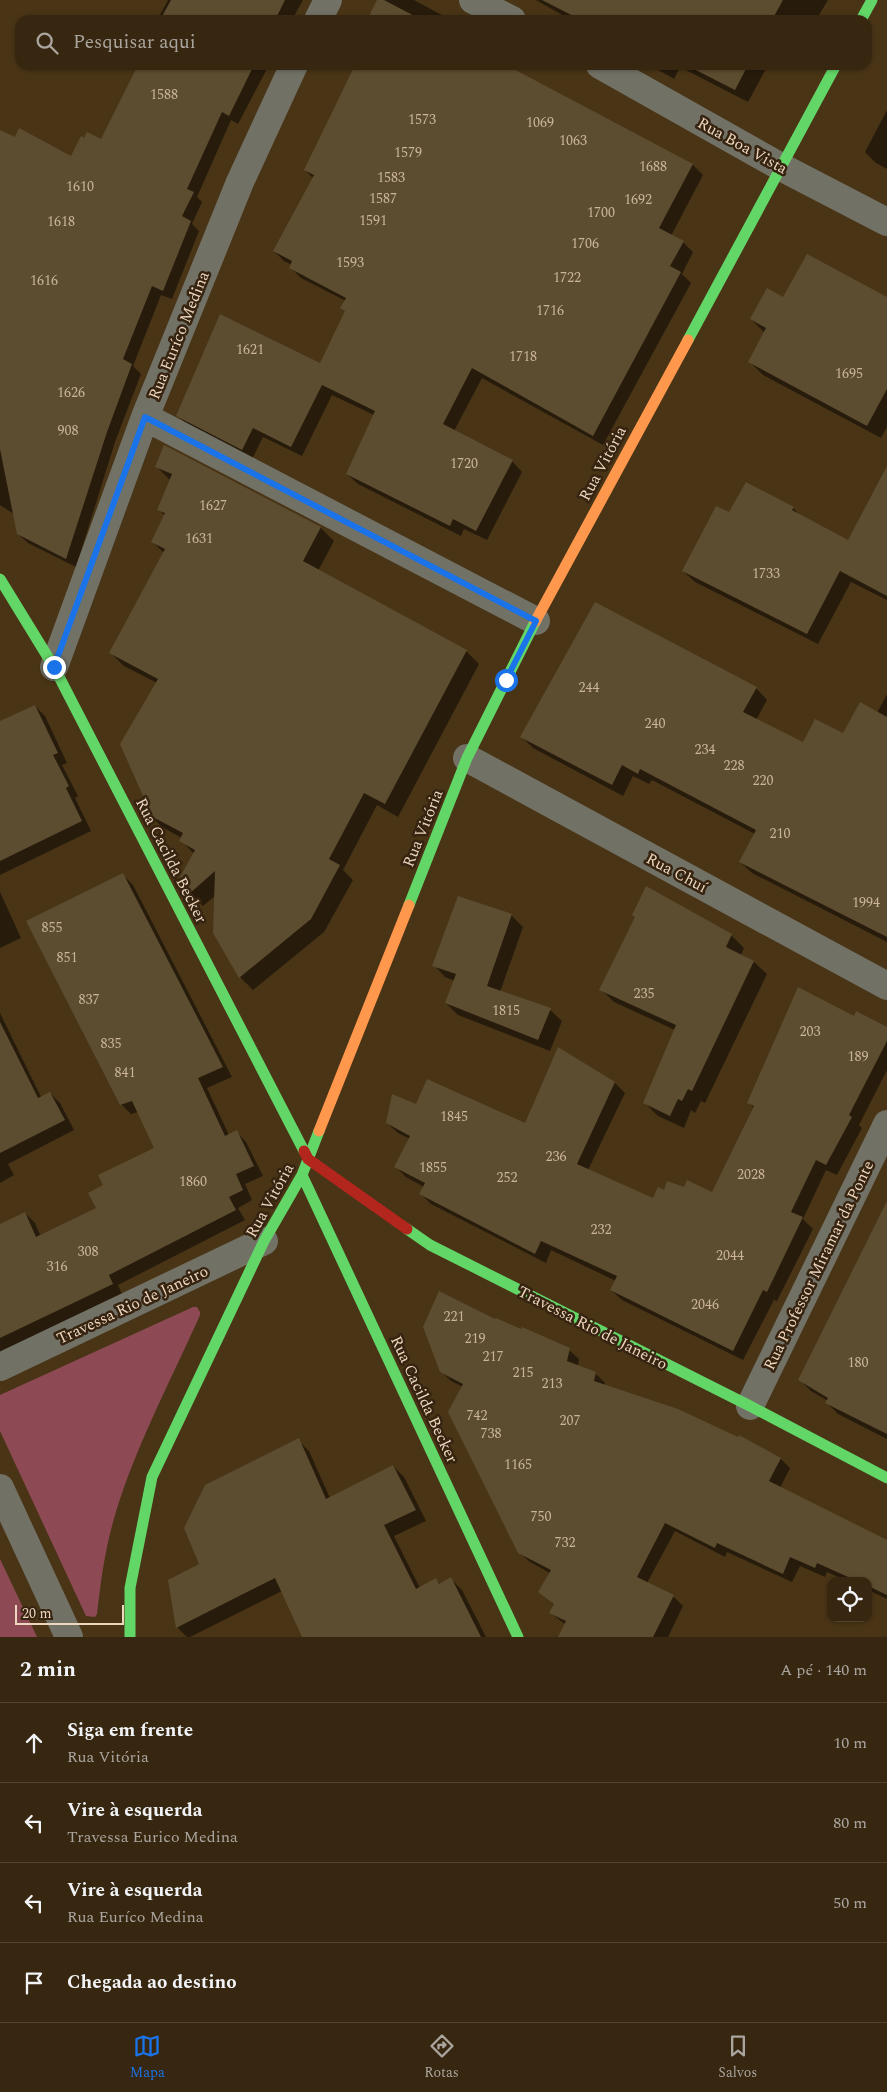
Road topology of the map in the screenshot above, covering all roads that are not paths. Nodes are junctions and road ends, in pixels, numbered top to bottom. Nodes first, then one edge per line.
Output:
1 (328, 0) edge
2 (473, 0) edge
3 (872, 0) edge
4 (320, 15) edge
5 (502, 15) edge
6 (864, 15) edge
7 (292, 70) edge
8 (609, 70) edge
9 (833, 70) edge
10 (781, 167) junction
11 (887, 222) edge
12 (145, 417) junction
13 (0, 579) edge
14 (536, 621) junction
15 (54, 667) junction
16 (467, 758) junction
17 (887, 986) edge
18 (887, 1124) edge
19 (308, 1159) junction
20 (302, 1175) junction
21 (264, 1242) junction
22 (0, 1367) edge
23 (750, 1406) junction
24 (887, 1478) edge
25 (0, 1488) edge
26 (69, 1637) edge
27 (130, 1637) edge
28 (518, 1637) edge

1 - 4 street
2 - 5 street
3 - 6 main road
7 - 12 street, Rua Euríco Medina
8 - 10 street, Rua Boa Vista
9 - 10 main road, Rua Vitória
10 - 11 street, Rua Boa Vista
10 - 14 main road, Rua Vitória
12 - 14 street
12 - 15 street, Rua Euríco Medina
13 - 15 main road, Rua Cacilda Becker
14 - 16 main road, Rua Vitória
15 - 19 main road, Rua Cacilda Becker
16 - 17 street, Rua Chuí
16 - 19 main road, Rua Vitória
18 - 23 street, Rua Professor Miramar da Ponte
19 - 20 main road, Rua Vitória
19 - 23 main road, Travessa Rio de Janeiro
20 - 21 main road, Rua Vitória
20 - 28 main road, Rua Cacilda Becker
21 - 22 street, Travessa Rio de Janeiro
21 - 27 main road, Rua Vitória
23 - 24 main road, Travessa Rio de Janeiro
25 - 26 street

